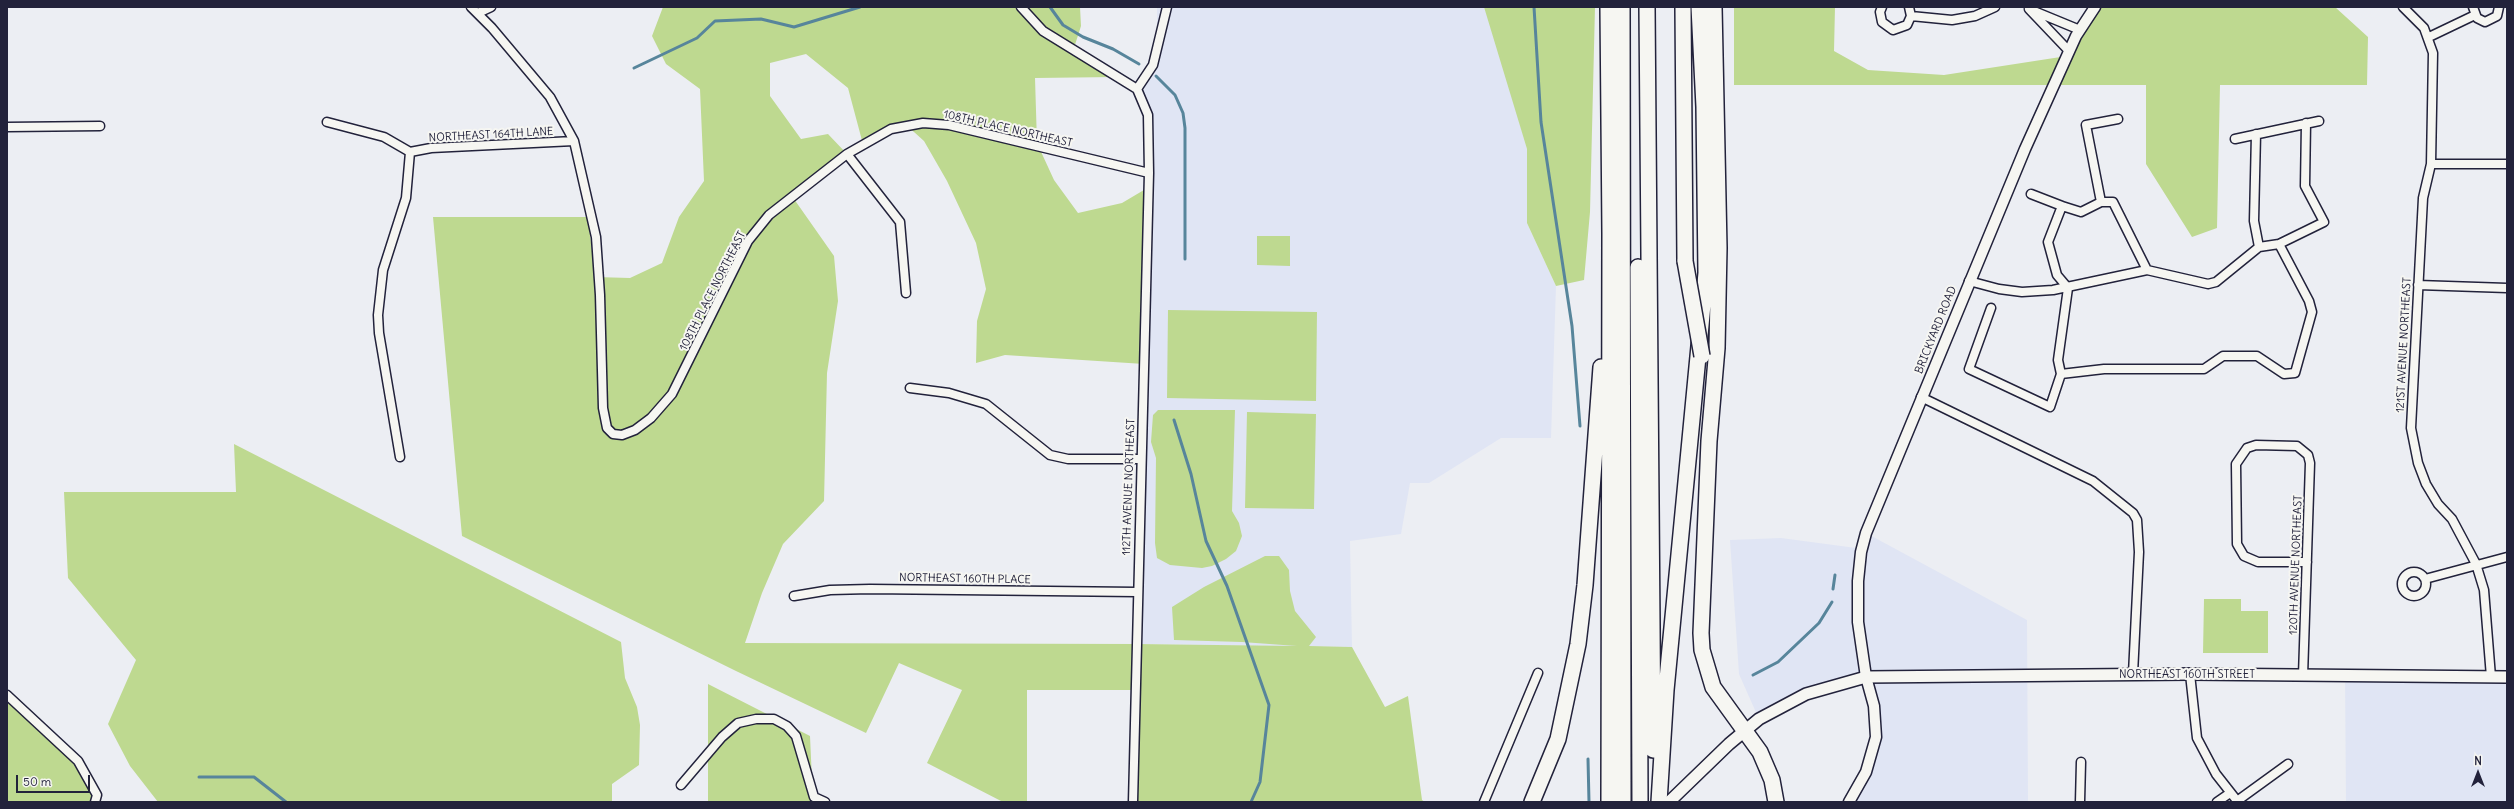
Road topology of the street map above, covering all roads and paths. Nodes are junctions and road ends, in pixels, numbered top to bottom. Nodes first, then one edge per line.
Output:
1 (471, 7) edge
2 (491, 7) edge
3 (1021, 7) edge
4 (1167, 7) edge
5 (1608, 7) edge
6 (1622, 7) edge
7 (1638, 7) edge
8 (1647, 7) edge
9 (1683, 7) edge
10 (1699, 7) edge
11 (1714, 7) edge
12 (1882, 7) edge
13 (1909, 7) edge
14 (1995, 7) edge
15 (2095, 7) edge
16 (2404, 7) edge
17 (2499, 7) edge
18 (2028, 8) edge
19 (2474, 11) edge
20 (478, 13) junction
21 (1911, 16) junction
22 (2080, 30) junction
23 (2429, 37) junction
24 (2069, 51) junction
25 (1137, 89) junction
26 (2118, 119) dead end
27 (2319, 121) dead end
28 (327, 122) dead end
29 (2306, 124) junction
30 (100, 126) dead end
31 (7, 127) edge
32 (2256, 134) junction
33 (2235, 139) dead end
34 (574, 141) junction
35 (410, 152) junction
36 (848, 154) junction
37 (2431, 164) junction
38 (2507, 164) edge
39 (1149, 173) junction
40 (2032, 194) dead end
41 (2101, 202) junction
42 (2062, 206) junction
43 (1610, 234) junction
44 (2279, 244) junction
45 (2259, 248) junction
46 (2147, 270) junction
47 (1969, 281) junction
48 (2418, 285) junction
49 (2068, 288) junction
50 (2507, 288) edge
51 (906, 293) dead end
52 (1991, 308) dead end
53 (2061, 374) junction
54 (910, 388) dead end
55 (1921, 397) junction
56 (1709, 441) junction
57 (400, 457) dead end
58 (1141, 459) junction
59 (2507, 557) edge
60 (2307, 562) junction
61 (2476, 564) junction
62 (2425, 579) dead end
63 (1137, 592) junction
64 (794, 596) dead end
65 (1538, 673) dead end
66 (2133, 674) junction
67 (2190, 674) junction
68 (2303, 676) junction
69 (1866, 677) junction
70 (2491, 677) junction
71 (2507, 677) edge
72 (7, 695) edge
73 (1744, 730) junction
74 (2081, 762) dead end
75 (2288, 764) dead end
76 (681, 785) dead end
77 (2230, 793) junction
78 (2238, 801) edge
79 (95, 802) edge
80 (825, 802) edge
81 (1133, 802) edge
82 (1484, 802) edge
83 (1532, 802) edge
84 (1609, 802) edge
85 (1623, 802) edge
86 (1640, 802) edge
87 (1653, 802) edge
88 (1659, 802) edge
89 (1669, 802) edge
90 (1776, 802) edge
91 (1849, 802) edge
92 (2080, 802) edge
93 (2217, 802) edge

1 - 20 street
2 - 20 street
3 - 25 street
4 - 25 street
5 - 43 highway
6 - 85 highway
7 - 86 highway
8 - 87 highway
9 - 56 highway, bridge
10 - 88 highway
11 - 56 highway
12 - 21 street
13 - 21 street
14 - 21 street
15 - 22 street, BRICKYARD ROAD
16 - 23 street, 121ST AVENUE NORTHEAST
17 - 19 street
18 - 22 street
18 - 24 street
19 - 23 street
20 - 34 street
22 - 24 street, BRICKYARD ROAD
23 - 37 street, 121ST AVENUE NORTHEAST
24 - 47 street, BRICKYARD ROAD
25 - 39 street, 112TH AVENUE NORTHEAST
26 - 41 street
27 - 29 street
28 - 35 street
29 - 32 street
29 - 44 street
30 - 31 street
32 - 33 street
32 - 45 street
34 - 35 street, NORTHEAST 164TH LANE
34 - 36 street, 108TH PLACE NORTHEAST
35 - 57 street
36 - 39 street, 108TH PLACE NORTHEAST
36 - 51 street
37 - 38 street
37 - 48 street, 121ST AVENUE NORTHEAST
39 - 58 street, 112TH AVENUE NORTHEAST
40 - 42 street
41 - 42 street
41 - 46 street
42 - 49 street
43 - 83 highway
43 - 84 highway
44 - 45 street
44 - 53 street
45 - 46 street
46 - 49 street
47 - 49 street
47 - 55 street, BRICKYARD ROAD
48 - 50 street
48 - 61 street, 121ST AVENUE NORTHEAST
49 - 53 street
52 - 53 street
54 - 58 street
55 - 66 street
55 - 69 street, BRICKYARD ROAD
56 - 73 highway
58 - 63 street, 112TH AVENUE NORTHEAST
59 - 61 street
60 - 60 street, 120TH AVENUE NORTHEAST
60 - 68 street, 120TH AVENUE NORTHEAST
61 - 62 street
61 - 70 street, 121ST AVENUE NORTHEAST
63 - 64 street, NORTHEAST 160TH PLACE
63 - 81 street, 112TH AVENUE NORTHEAST
65 - 82 street
66 - 67 main road, NORTHEAST 160TH STREET
66 - 69 main road, NORTHEAST 160TH STREET
67 - 68 main road, NORTHEAST 160TH STREET
67 - 77 street
68 - 70 main road, NORTHEAST 160TH STREET
69 - 73 main road, NORTHEAST 160TH STREET
69 - 91 street, BRICKYARD ROAD
70 - 71 main road, NORTHEAST 160TH STREET
72 - 79 street
73 - 89 main road, NORTHEAST 160TH STREET
73 - 90 highway
74 - 92 street
75 - 78 street
76 - 80 street
77 - 78 street
77 - 93 street

